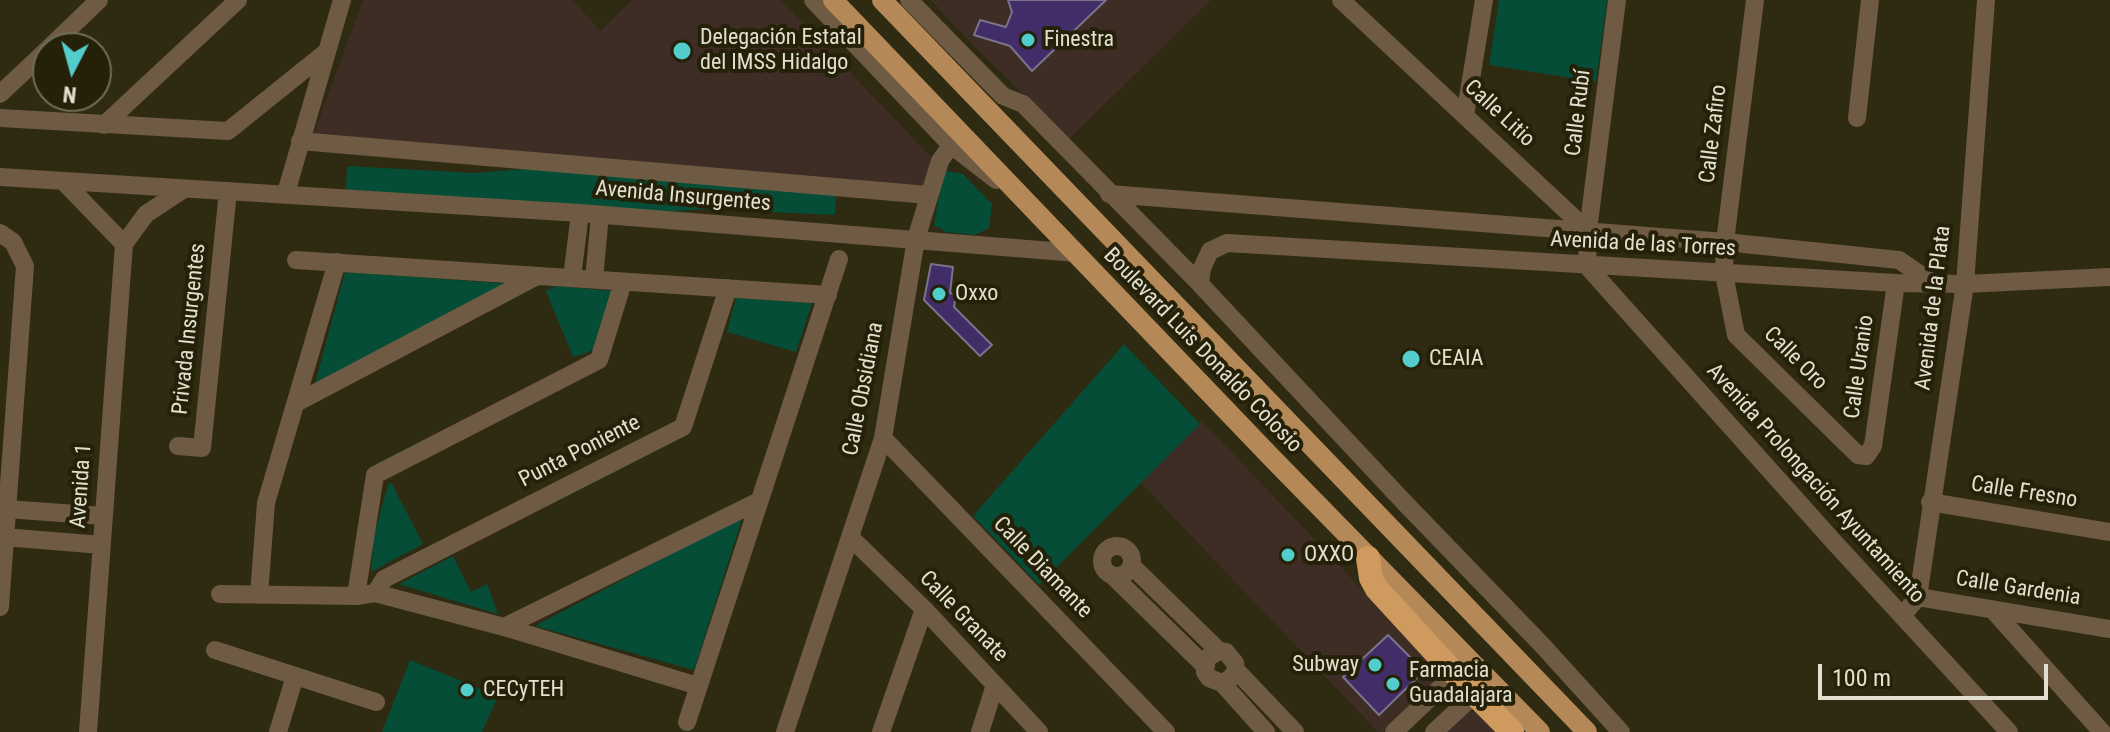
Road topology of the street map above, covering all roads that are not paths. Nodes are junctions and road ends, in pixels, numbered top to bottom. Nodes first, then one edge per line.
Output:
1 (99, 0) edge
2 (238, 0) edge
3 (342, 0) edge
4 (813, 0) edge
5 (833, 0) edge
6 (882, 0) edge
7 (909, 0) edge
8 (1484, 0) edge
9 (1617, 0) edge
10 (1755, 0) edge
11 (1870, 0) edge
12 (1986, 0) edge
13 (1348, 3) edge
14 (65, 32) edge
15 (325, 53) junction
16 (32, 63) edge
17 (0, 94) edge
18 (1465, 116) junction
19 (0, 118) edge
20 (1857, 118) dead end
21 (104, 125) junction
22 (300, 141) junction
23 (951, 145) junction
24 (0, 177) edge
25 (63, 181) junction
26 (184, 189) junction
27 (228, 191) junction
28 (286, 193) junction
29 (1109, 194) junction
30 (928, 195) junction
31 (1028, 205) junction
32 (580, 213) junction
33 (600, 215) junction
34 (1588, 231) junction
35 (0, 233) edge
36 (916, 239) junction
37 (1725, 242) junction
38 (124, 244) junction
39 (1077, 253) junction
40 (1830, 253) junction
41 (839, 259) dead end
42 (296, 260) dead end
43 (337, 262) junction
44 (1587, 266) junction
45 (1724, 274) junction
46 (537, 276) junction
47 (2110, 277) edge
48 (572, 278) junction
49 (594, 279) junction
50 (1827, 279) junction
51 (623, 282) junction
52 (1931, 282) junction
53 (1896, 283) junction
54 (1200, 284) junction
55 (1965, 284) junction
56 (728, 288) junction
57 (828, 295) junction
58 (296, 403) junction
59 (883, 438) junction
60 (178, 446) dead end
61 (1866, 456) joint
62 (759, 501) junction
63 (1930, 502) junction
64 (6, 509) junction
65 (104, 516) junction
66 (2110, 532) edge
67 (4, 537) junction
68 (850, 537) junction
69 (102, 545) junction
70 (1368, 558) junction
71 (1132, 566) junction
72 (1114, 577) junction
73 (375, 593) junction
74 (220, 594) dead end
75 (259, 595) junction
76 (356, 596) junction
77 (1918, 597) junction
78 (0, 607) edge
79 (924, 609) junction
80 (1992, 609) junction
81 (1902, 616) junction
82 (504, 627) junction
83 (2110, 629) edge
84 (215, 650) dead end
85 (1219, 651) junction
86 (1204, 665) junction
87 (1455, 674) junction
88 (295, 676) junction
89 (1229, 676) junction
90 (995, 685) junction
91 (698, 686) junction
92 (1475, 694) junction
93 (376, 702) dead end
94 (687, 722) dead end
95 (1401, 730) edge
96 (88, 732) edge
97 (278, 732) edge
98 (785, 732) edge
99 (881, 732) edge
100 (980, 732) edge
101 (1039, 732) edge
102 (1166, 732) edge
103 (1266, 732) edge
104 (1295, 732) edge
105 (1434, 732) edge
106 (1512, 732) edge
107 (1540, 732) edge
108 (1587, 732) edge
109 (1621, 732) edge
110 (2009, 732) edge
111 (2102, 732) edge

1 - 14 street
2 - 21 street
3 - 15 street
4 - 23 street
5 - 31 main road, Boulevard Luis Donaldo Colosio
6 - 108 main road, Boulevard Luis Donaldo Colosio
7 - 29 street
8 - 18 street
9 - 34 street, Calle Rubí
10 - 37 street, Calle Zafiro
11 - 20 street
12 - 55 street, Avenida de la Plata
13 - 18 street, Calle Litio
15 - 21 street
15 - 22 street
16 - 17 street
18 - 34 street, Calle Litio
19 - 21 street
22 - 28 street
22 - 30 street, Avenida Insurgentes
23 - 30 street, Calle Obsidiana
23 - 31 street
24 - 25 street, Avenida Insurgentes
25 - 26 street, Avenida Insurgentes
25 - 38 street
26 - 27 street, Avenida Insurgentes
26 - 38 street
27 - 28 street, Avenida Insurgentes
27 - 60 street, Privada Insurgentes
28 - 32 street, Avenida Insurgentes
29 - 34 street
29 - 54 street
30 - 36 street, Calle Obsidiana
31 - 39 main road, Boulevard Luis Donaldo Colosio
32 - 33 street, Avenida Insurgentes
32 - 48 street
33 - 36 street, Avenida Insurgentes
33 - 49 street
34 - 37 street
34 - 44 street
35 - 64 street
36 - 39 street, Avenida Insurgentes
36 - 59 street, Calle Obsidiana
37 - 40 street
37 - 45 street, Calle Zafiro
38 - 65 street, Avenida 1
39 - 70 main road, Boulevard Luis Donaldo Colosio
40 - 50 street
40 - 52 street
41 - 57 street
42 - 43 street
43 - 46 street
43 - 58 street
44 - 45 street, Avenida de las Torres
44 - 54 street, Avenida de las Torres
44 - 81 street, Avenida Prolongación Ayuntamiento
45 - 50 street, Avenida de las Torres
45 - 61 street, Calle Oro
46 - 48 street
46 - 58 street
47 - 55 street, Avenida de las Torres
48 - 49 street
49 - 51 street
50 - 53 street, Avenida de las Torres
51 - 56 street
51 - 76 street
52 - 53 street, Avenida de las Torres
52 - 55 street, Avenida de las Torres
53 - 61 street, Calle Uranio
54 - 109 street
55 - 63 street, Avenida de la Plata
56 - 57 street
56 - 73 street, Punta Poniente
57 - 62 street
58 - 75 street
59 - 68 street, Calle Obsidiana
59 - 102 street, Calle Diamante
62 - 82 street
62 - 91 street
63 - 66 street, Calle Fresno
63 - 77 street, Avenida de la Plata
64 - 65 street
64 - 67 street
65 - 69 street, Avenida 1
67 - 69 street
67 - 78 street
68 - 79 street, Calle Granate
68 - 98 street, Calle Obsidiana
69 - 96 street, Avenida 1
70 - 87 highway
70 - 107 main road, Boulevard Luis Donaldo Colosio
71 - 72 street
71 - 72 street
71 - 85 street
72 - 86 street
73 - 76 street
73 - 82 street
74 - 75 street
75 - 76 street
77 - 80 street, Calle Gardenia
77 - 81 street
79 - 90 street, Calle Granate
79 - 99 street
80 - 83 street, Calle Gardenia
80 - 111 street
81 - 110 street, Avenida Prolongación Ayuntamiento
82 - 91 street
84 - 88 street
85 - 86 street
85 - 89 street
86 - 89 street
87 - 92 highway
87 - 95 street
88 - 93 street
88 - 97 street
89 - 103 street
89 - 104 street
90 - 100 street
90 - 101 street, Calle Granate
91 - 94 street
92 - 105 street
92 - 106 highway

